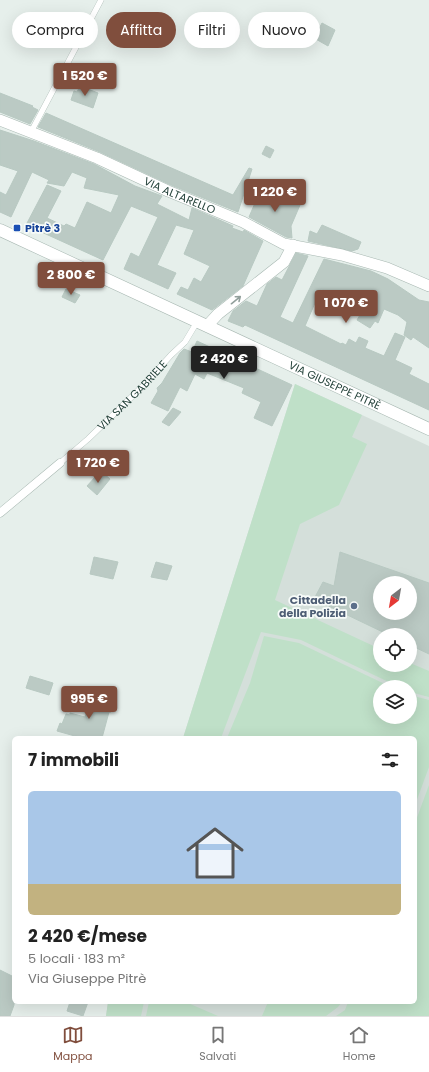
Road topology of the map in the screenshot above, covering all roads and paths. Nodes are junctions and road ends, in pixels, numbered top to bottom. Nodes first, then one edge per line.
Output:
1 (101, 0) edge
2 (0, 120) edge
3 (31, 132) junction
4 (0, 230) edge
5 (293, 245) junction
6 (429, 286) edge
7 (202, 324) junction
8 (429, 429) edge
9 (60, 463) joint
10 (0, 513) edge

1 - 3 lane
2 - 3 street, VIA ALTARELLO
3 - 5 street, VIA ALTARELLO
4 - 7 street, VIA GIUSEPPE PITRÈ
5 - 6 street, VIA ALTARELLO
7 -> 5 street, VIA SAN GABRIELE
7 - 8 street, VIA GIUSEPPE PITRÈ
7 - 9 lane, VIA SAN GABRIELE
9 - 10 street

